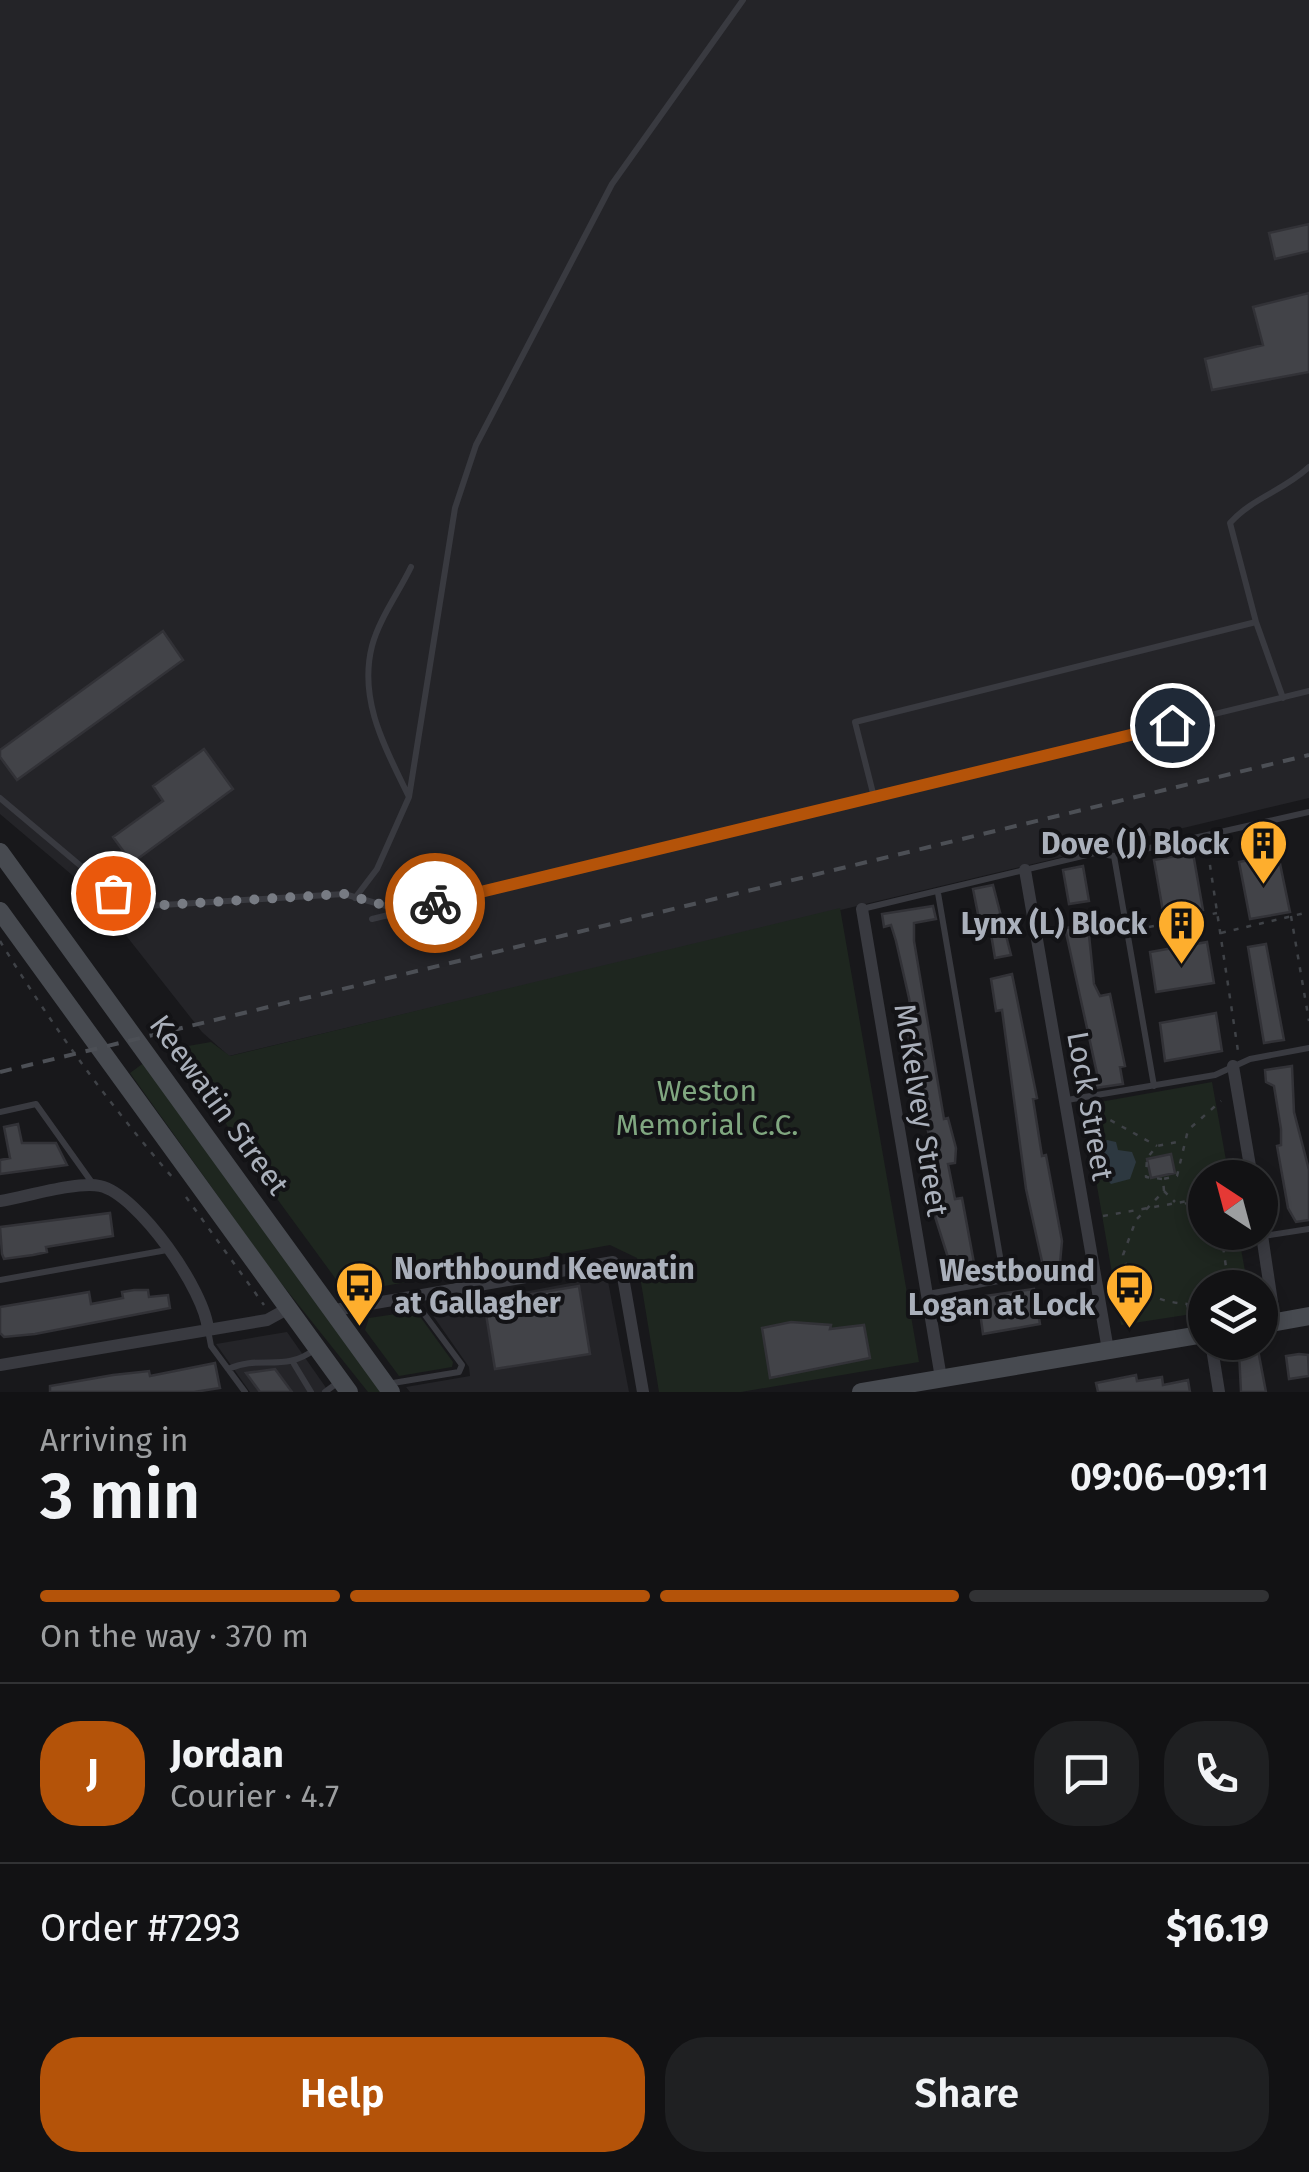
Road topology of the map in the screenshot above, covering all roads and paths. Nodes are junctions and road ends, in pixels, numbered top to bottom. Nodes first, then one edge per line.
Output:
1 (743, 0) edge
2 (1309, 467) edge
3 (411, 567) dead end
4 (1256, 622) junction
5 (1309, 692) edge
6 (1283, 698) junction
7 (409, 797) junction
8 (874, 797) junction
9 (0, 798) edge
10 (1309, 812) edge
11 (0, 852) edge
12 (1208, 852) dead end
13 (1114, 856) junction
14 (1024, 870) junction
15 (938, 893) junction
16 (355, 898) junction
17 (862, 909) joint
18 (0, 911) edge
19 (405, 911) junction
20 (1309, 912) edge
21 (1217, 913) junction
22 (1292, 916) junction
23 (372, 919) dead end
24 (1149, 927) dead end
25 (1220, 934) junction
26 (0, 942) edge
27 (1309, 1022) edge
28 (1309, 1048) edge
29 (1237, 1064) junction
30 (1154, 1086) junction
31 (1064, 1100) junction
32 (1221, 1101) dead end
33 (0, 1112) edge
34 (1086, 1118) dead end
35 (1182, 1141) junction
36 (1158, 1146) junction
37 (1250, 1160) edge
38 (173, 1178) dead end
39 (1163, 1179) junction
40 (94, 1185) junction
41 (1164, 1191) junction
42 (184, 1194) dead end
43 (1188, 1201) edge
44 (0, 1202) edge
45 (1184, 1202) junction
46 (1176, 1203) junction
47 (1188, 1204) edge
48 (1149, 1208) junction
49 (1103, 1216) dead end
50 (1278, 1229) edge
51 (1309, 1229) edge
52 (167, 1250) junction
53 (1092, 1264) junction
54 (0, 1280) edge
55 (1004, 1280) junction
56 (926, 1294) junction
57 (412, 1297) junction
58 (1187, 1304) edge
59 (264, 1306) dead end
60 (287, 1309) junction
61 (335, 1310) junction
62 (1309, 1316) edge
63 (1278, 1321) edge
64 (208, 1330) junction
65 (1188, 1330) edge
66 (316, 1348) junction
67 (1108, 1350) junction
68 (1214, 1360) edge
69 (294, 1364) junction
70 (0, 1366) edge
71 (228, 1369) junction
72 (941, 1378) junction
73 (338, 1388) edge
74 (388, 1388) edge
75 (245, 1392) edge
76 (312, 1392) edge
77 (642, 1392) edge
78 (862, 1392) edge
79 (1219, 1392) edge

1 - 7 lane
2 - 4 lane
3 - 7 lane
4 - 6 lane
4 - 8 lane
5 - 6 lane
6 - 8 lane
7 - 16 lane
8 - 19 lane
9 - 16 lane
10 - 13 lane
11 - 61 main road, Keewatin Street
12 - 21 path
13 - 14 lane
13 - 30 lane
14 - 15 lane
14 - 31 street, Lock Street
15 - 17 lane
15 - 55 lane
16 - 19 lane
17 - 56 street, McKelvey Street
18 - 60 main road, Keewatin Street
19 - 23 lane
20 - 22 path
21 - 24 path
21 - 25 path
22 - 25 path
22 - 27 path
25 - 29 path
26 - 38 path
28 - 29 lane
29 - 30 lane
29 - 37 street
30 - 31 lane
31 - 53 street, Lock Street
32 - 35 path
33 - 40 lane
34 - 36 path
35 - 36 path
35 - 39 path
36 - 39 path
39 - 41 path
40 - 44 street
40 - 52 street
41 - 46 path
41 - 48 path
42 - 59 path
43 - 45 path
45 - 46 path
45 - 47 path
46 - 48 path
48 - 49 path
48 - 58 path
50 - 51 lane
52 - 54 lane
52 - 64 street
53 - 55 lane
53 - 67 street, Lock Street
55 - 56 lane
56 - 72 street, McKelvey Street
57 - 61 street
57 - 74 lane
57 - 77 street
60 - 64 street
60 - 66 main road, Keewatin Street
61 - 74 main road, Keewatin Street
62 - 63 main road
64 - 70 street
64 - 71 lane
65 - 67 main road
66 - 69 lane
66 - 73 main road, Keewatin Street
67 - 72 main road
68 - 79 street
69 - 71 lane
69 - 76 lane
71 - 75 lane
72 - 78 main road

